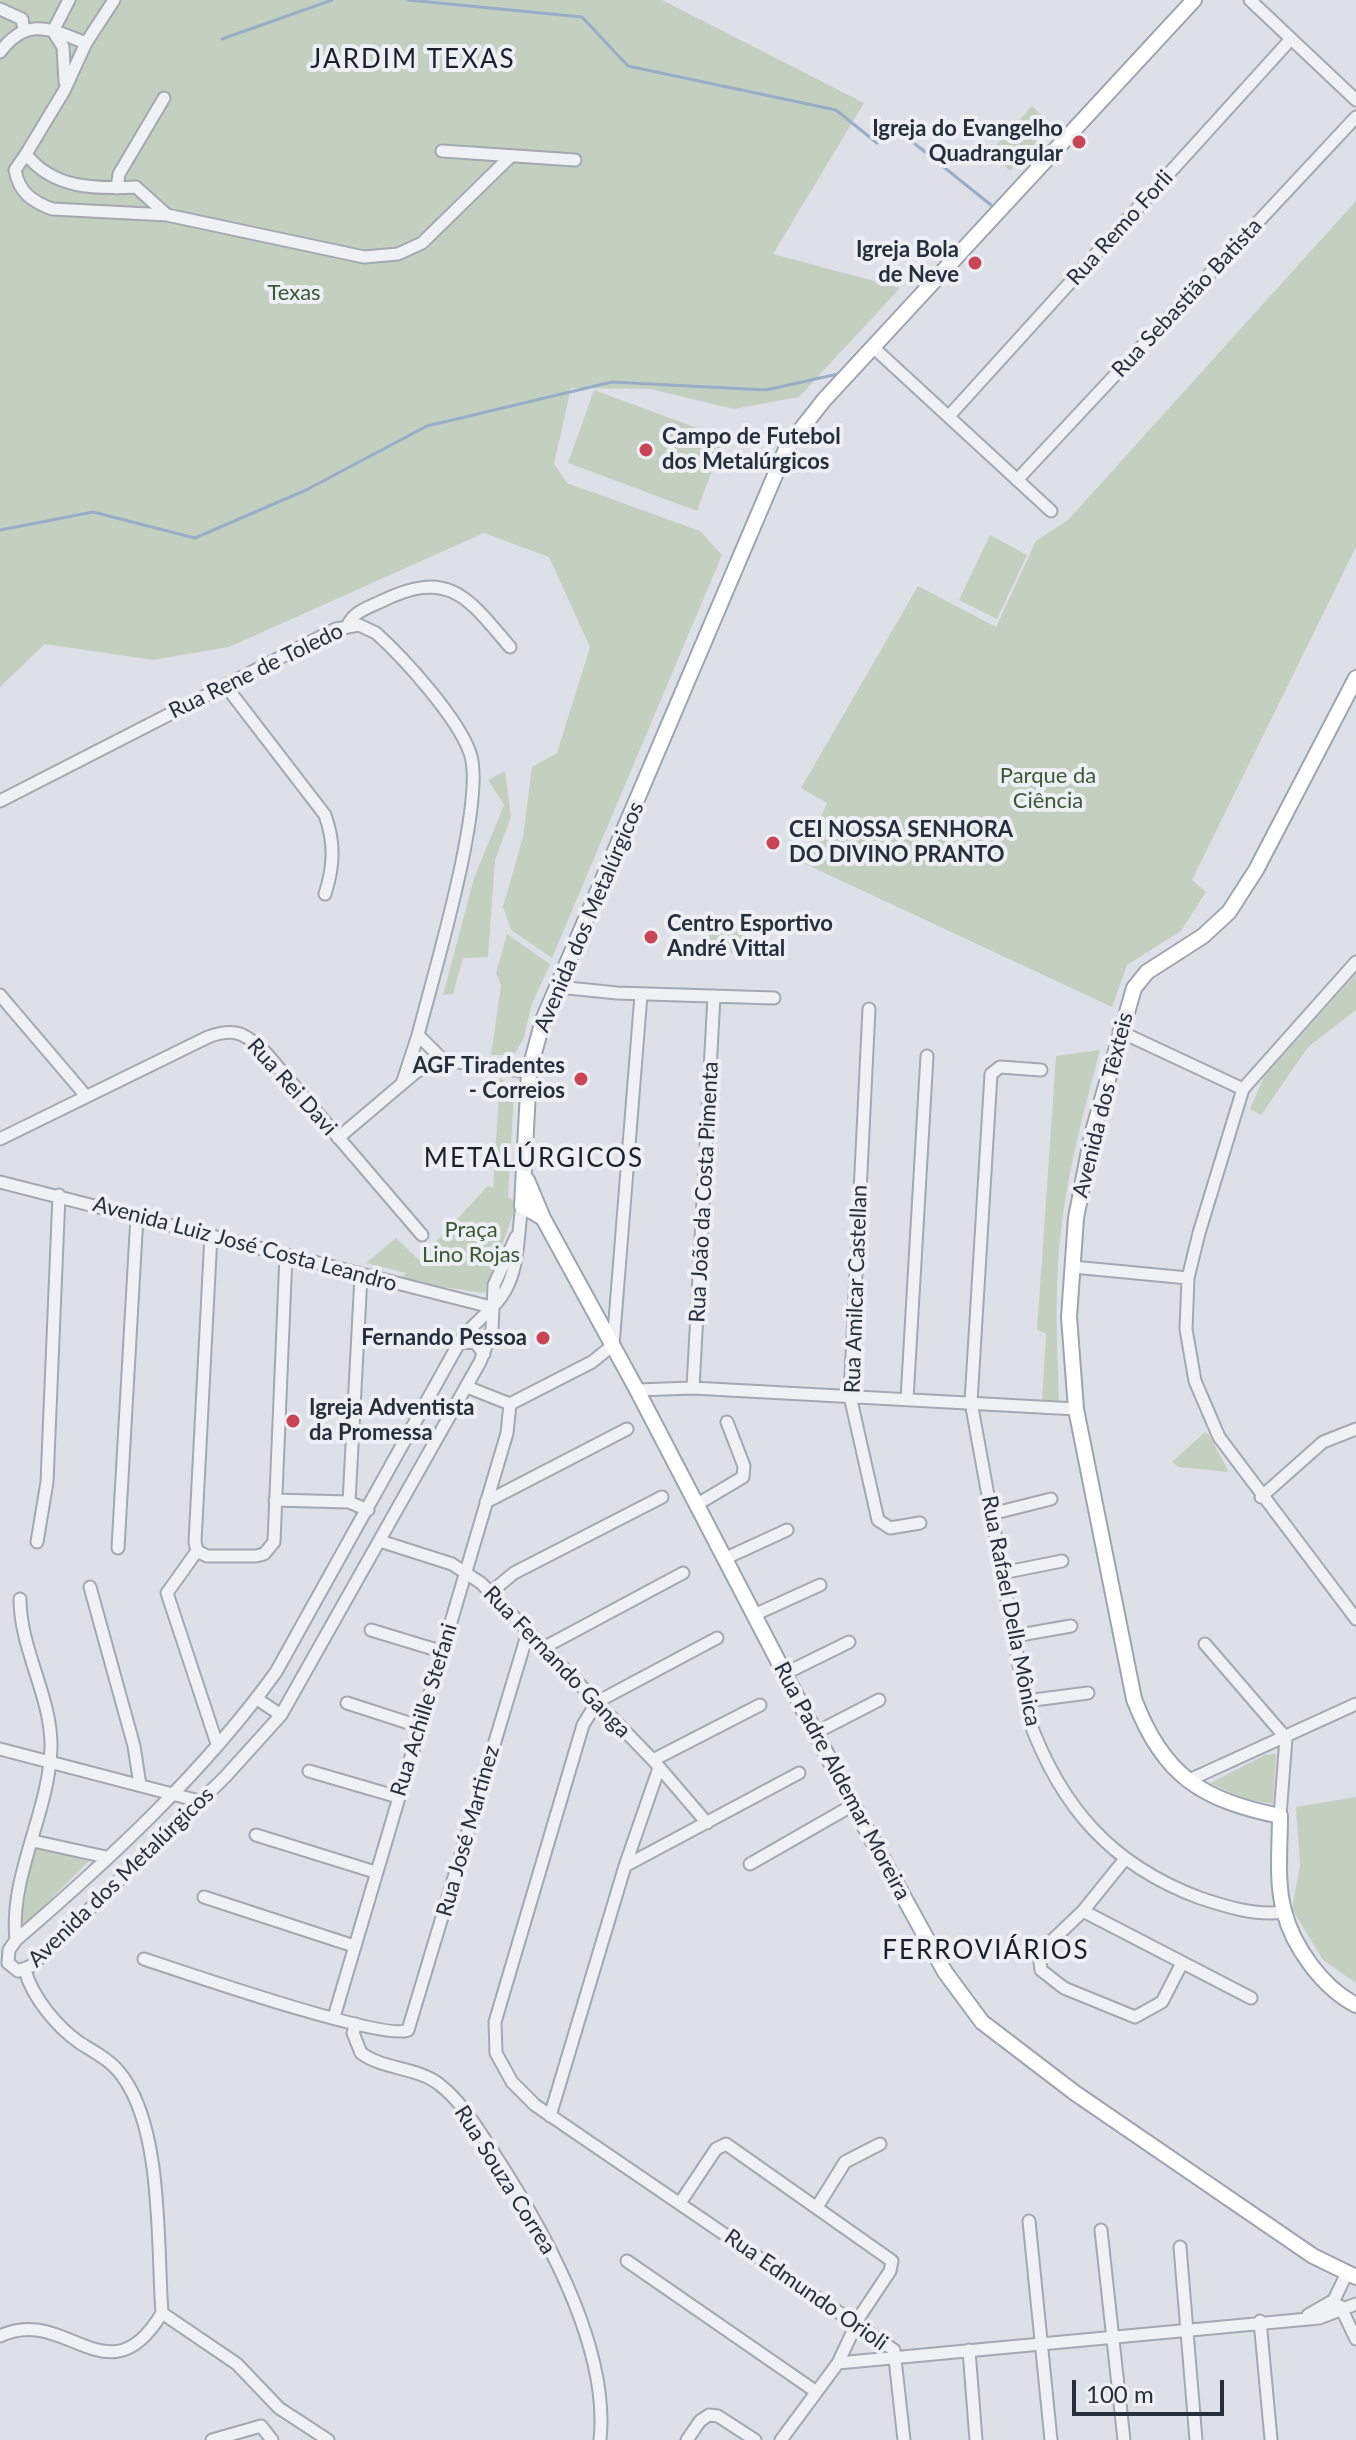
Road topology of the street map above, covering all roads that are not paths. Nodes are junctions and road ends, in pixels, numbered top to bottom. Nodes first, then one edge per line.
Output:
1 (69, 0) edge
2 (114, 0) edge
3 (1194, 0) edge
4 (1250, 0) edge
5 (0, 9) edge
6 (24, 30) junction
7 (53, 31) junction
8 (1291, 39) junction
9 (86, 43) junction
10 (0, 52) edge
11 (64, 91) junction
12 (164, 98) dead end
13 (1356, 100) edge
14 (1356, 117) edge
15 (442, 151) dead end
16 (26, 154) junction
17 (511, 156) junction
18 (575, 160) dead end
19 (117, 188) junction
20 (167, 215) junction
21 (874, 348) junction
22 (949, 416) junction
23 (1017, 480) junction
24 (1051, 511) dead end
25 (348, 625) junction
26 (510, 647) dead end
27 (1356, 678) edge
28 (225, 685) junction
29 (0, 801) edge
30 (325, 894) dead end
31 (1356, 962) edge
32 (558, 987) junction
33 (0, 995) edge
34 (641, 995) junction
35 (714, 996) junction
36 (774, 998) dead end
37 (869, 1009) dead end
38 (1119, 1031) junction
39 (418, 1035) junction
40 (927, 1056) dead end
41 (443, 1060) junction
42 (1041, 1070) dead end
43 (529, 1072) junction
44 (402, 1084) junction
45 (1243, 1089) junction
46 (86, 1096) junction
47 (338, 1138) junction
48 (0, 1139) edge
49 (525, 1176) junction
50 (0, 1182) edge
51 (59, 1195) junction
52 (522, 1206) junction
53 (137, 1216) junction
54 (543, 1218) junction
55 (211, 1235) junction
56 (422, 1235) dead end
57 (286, 1255) junction
58 (1073, 1267) junction
59 (361, 1276) junction
60 (1188, 1278) junction
61 (491, 1307) junction
62 (459, 1343) junction
63 (613, 1345) junction
64 (484, 1354) junction
65 (467, 1387) junction
66 (693, 1388) junction
67 (637, 1390) junction
68 (850, 1396) junction
69 (907, 1399) junction
70 (971, 1402) junction
71 (510, 1404) junction
72 (1076, 1409) junction
73 (727, 1422) dead end
74 (627, 1429) dead end
75 (1356, 1429) edge
76 (662, 1497) dead end
77 (1261, 1497) junction
78 (1051, 1499) dead end
79 (275, 1500) junction
80 (349, 1502) junction
81 (486, 1502) junction
82 (696, 1505) junction
83 (368, 1510) junction
84 (991, 1514) junction
85 (920, 1523) dead end
86 (787, 1530) dead end
87 (380, 1541) junction
88 (37, 1542) dead end
89 (118, 1548) dead end
90 (202, 1554) junction
91 (724, 1559) junction
92 (1062, 1561) dead end
93 (465, 1572) junction
94 (683, 1573) dead end
95 (1002, 1573) junction
96 (820, 1585) dead end
97 (90, 1587) dead end
98 (491, 1592) junction
99 (20, 1599) dead end
100 (754, 1615) junction
101 (1356, 1619) edge
102 (1071, 1626) dead end
103 (371, 1630) dead end
104 (528, 1632) junction
105 (1014, 1636) junction
106 (717, 1638) dead end
107 (849, 1642) dead end
108 (1205, 1644) dead end
109 (543, 1648) junction
110 (440, 1651) junction
111 (784, 1674) junction
112 (1088, 1693) dead end
113 (257, 1699) junction
114 (879, 1700) dead end
115 (1026, 1701) junction
116 (597, 1702) junction
117 (347, 1703) dead end
118 (1356, 1704) edge
119 (760, 1705) dead end
120 (281, 1715) junction
121 (418, 1726) junction
122 (815, 1733) junction
123 (1286, 1738) junction
124 (217, 1744) junction
125 (0, 1749) edge
126 (50, 1763) junction
127 (656, 1764) junction
128 (309, 1771) dead end
129 (799, 1773) dead end
130 (1187, 1781) junction
131 (140, 1785) junction
132 (172, 1793) junction
133 (398, 1797) junction
134 (199, 1801) junction
135 (853, 1805) junction
136 (1280, 1816) junction
137 (707, 1823) junction
138 (256, 1835) dead end
139 (33, 1841) junction
140 (106, 1857) junction
141 (1125, 1859) junction
142 (750, 1864) dead end
143 (625, 1866) junction
144 (375, 1872) junction
145 (204, 1897) dead end
146 (1083, 1911) junction
147 (1284, 1912) junction
148 (16, 1940) junction
149 (354, 1946) junction
150 (144, 1959) dead end
151 (4, 1963) edge
152 (1182, 1963) junction
153 (25, 1970) junction
154 (1251, 1998) dead end
155 (1356, 2005) edge
156 (334, 2017) junction
157 (356, 2024) junction
158 (550, 2116) junction
159 (880, 2144) dead end
160 (680, 2203) junction
161 (817, 2207) junction
162 (1029, 2221) dead end
163 (1101, 2230) dead end
164 (1180, 2247) dead end
165 (627, 2261) dead end
166 (1351, 2275) edge
167 (1334, 2300) junction
168 (1356, 2304) edge
169 (1345, 2311) junction
170 (162, 2313) junction
171 (1304, 2316) junction
172 (1260, 2321) junction
173 (856, 2323) junction
174 (1188, 2328) junction
175 (1114, 2335) junction
176 (0, 2336) edge
177 (1356, 2339) edge
178 (1042, 2343) junction
179 (969, 2350) junction
180 (897, 2357) junction
181 (838, 2363) junction
182 (815, 2391) junction
183 (1271, 2439) edge
184 (212, 2440) edge
185 (272, 2440) edge
186 (328, 2440) edge
187 (600, 2440) edge
188 (687, 2440) edge
189 (755, 2440) edge
190 (781, 2440) edge
191 (904, 2440) edge
192 (976, 2440) edge
193 (1051, 2440) edge
194 (1124, 2440) edge
195 (1196, 2440) edge

1 - 7 street
2 - 9 street
3 - 21 main road, Avenida dos Metalúrgicos
4 - 8 street
5 - 6 street
6 - 7 street
6 - 10 street
7 - 9 street
7 - 11 street
8 - 13 street
8 - 22 street, Rua Remo Forli
9 - 11 street
11 - 16 street
12 - 19 street
14 - 23 street, Rua Sebastião Batista
15 - 17 street
16 - 19 street
16 - 20 street
17 - 18 street
17 - 20 street
19 - 20 street
21 - 22 street
21 - 32 main road, Avenida dos Metalúrgicos
22 - 23 street
23 - 24 street
25 - 26 street
25 - 28 street, Rua Rene de Toledo
25 - 39 street, Rua Rene de Toledo
27 - 38 main road, Avenida dos Têxteis
28 - 29 street, Rua Rene de Toledo
28 - 30 street
31 - 45 street
32 - 34 street
32 - 43 main road, Avenida dos Metalúrgicos
33 - 46 street
34 - 35 street
34 - 63 street
35 - 36 street
35 - 66 street, Rua João da Costa Pimenta
37 - 68 street, Rua Amilcar Castellan
38 - 45 street
38 - 58 main road, Avenida dos Têxteis
39 - 41 street
39 - 44 street, Rua Rene de Toledo
40 - 69 street
41 - 43 street
41 - 44 street
42 - 70 street, Rua Rafael Della Mônica
43 - 49 main road, Avenida dos Metalúrgicos
44 - 47 street
45 - 60 street
46 - 47 street, Rua Rei Davi
46 - 48 street, Rua Rei Davi
47 - 56 street, Rua Rei Davi
49 - 52 main road, Avenida dos Metalúrgicos
49 - 54 main road, Rua Padre Aldemar Moreira
50 - 51 street, Avenida Luiz José Costa Leandro
51 - 53 street, Avenida Luiz José Costa Leandro
51 - 88 street
52 - 54 main road
52 - 61 street, Avenida dos Metalúrgicos
53 - 55 street, Avenida Luiz José Costa Leandro
53 - 89 street
54 - 63 main road, Rua Padre Aldemar Moreira
55 - 57 street, Avenida Luiz José Costa Leandro
55 - 90 street
57 - 59 street, Avenida Luiz José Costa Leandro
57 - 79 street
58 - 60 street
58 - 72 main road, Avenida dos Têxteis
59 - 61 street, Avenida Luiz José Costa Leandro
59 - 80 street
60 - 77 street
61 - 62 street, Avenida dos Metalúrgicos
61 - 64 street, Avenida dos Metalúrgicos
62 - 64 street
62 - 83 street, Avenida dos Metalúrgicos
63 - 67 main road, Rua Padre Aldemar Moreira
63 - 71 street
64 - 65 street, Avenida dos Metalúrgicos
65 - 71 street
65 - 87 street, Avenida dos Metalúrgicos
66 - 67 street
66 - 68 street
67 - 82 main road, Rua Padre Aldemar Moreira
68 - 69 street
68 - 85 street, Rua Amilcar Castellan
69 - 70 street
70 - 72 street
70 - 84 street, Rua Rafael Della Mônica
71 - 81 street, Rua Achille Stefani
72 - 130 main road, Avenida dos Têxteis
73 - 82 street
74 - 81 street
75 - 77 street
76 - 98 street
77 - 101 street
78 - 84 street
79 - 80 street
79 - 90 street
80 - 83 street
81 - 93 street, Rua Achille Stefani
82 - 91 main road, Rua Padre Aldemar Moreira
83 - 113 street, Avenida dos Metalúrgicos
84 - 95 street, Rua Rafael Della Mônica
86 - 91 street
87 - 93 street, Rua Fernando Ganga
87 - 120 street, Avenida dos Metalúrgicos
90 - 124 street
91 - 100 main road, Rua Padre Aldemar Moreira
92 - 95 street
93 - 98 street, Rua Fernando Ganga
93 - 110 street, Rua Achille Stefani
94 - 109 street
95 - 105 street, Rua Rafael Della Mônica
96 - 100 street
97 - 131 street
98 - 104 street, Rua Fernando Ganga
99 - 126 street
100 - 111 main road, Rua Padre Aldemar Moreira
102 - 105 street
103 - 110 street
104 - 109 street, Rua Fernando Ganga
104 - 157 street, Rua José Martinez
105 - 115 street, Rua Rafael Della Mônica
106 - 116 street
107 - 111 street
108 - 123 street
109 - 116 street, Rua Fernando Ganga
110 - 121 street, Rua Achille Stefani
111 - 122 main road, Rua Padre Aldemar Moreira
112 - 115 street
113 - 120 street
113 - 124 street, Avenida dos Metalúrgicos
114 - 122 street
115 - 141 street, Rua Rafael Della Mônica
116 - 127 street, Rua Fernando Ganga
116 - 158 street, Rua Edmundo Orioli
117 - 121 street
118 - 123 street
119 - 127 street
120 - 134 street, Avenida dos Metalúrgicos
121 - 133 street, Rua Achille Stefani
122 - 135 main road, Rua Padre Aldemar Moreira
123 - 130 street
123 - 136 street
124 - 132 street, Avenida dos Metalúrgicos
125 - 126 street
126 - 131 street
126 - 139 street
127 - 137 street, Rua Fernando Ganga
127 - 143 street
128 - 133 street
129 - 137 street
130 - 136 main road, Avenida dos Têxteis
131 - 132 street
132 - 134 street
132 - 140 street, Avenida dos Metalúrgicos
133 - 144 street, Rua Achille Stefani
134 - 153 street, Avenida dos Metalúrgicos
135 - 142 street
135 - 166 main road, Rua Padre Aldemar Moreira
136 - 147 main road
137 - 143 street
138 - 144 street
139 - 140 street
139 - 148 street
140 - 148 street, Avenida dos Metalúrgicos
141 - 146 street
141 - 147 street, Rua Rafael Della Mônica
143 - 158 street
144 - 149 street, Rua Achille Stefani
145 - 149 street
146 - 152 street
146 - 152 street
147 - 155 main road
148 - 151 street, Avenida dos Metalúrgicos
149 - 156 street, Rua Achille Stefani
150 - 156 street
151 - 153 street, Avenida dos Metalúrgicos
152 - 154 street
153 - 170 street
156 - 157 street
157 - 187 street, Rua Souza Correa
158 - 160 street, Rua Edmundo Orioli
159 - 161 street
160 - 161 street
160 - 173 street, Rua Edmundo Orioli
161 - 173 street
162 - 178 street
163 - 175 street
164 - 174 street
165 - 182 street
166 - 167 street
167 - 169 street
167 - 171 street, Rua Edmundo Orioli
168 - 169 street, Rua Edmundo Orioli
169 - 171 street, Rua Edmundo Orioli
169 - 177 street
170 - 176 street
170 - 186 street
171 - 172 street, Rua Edmundo Orioli
172 - 174 street, Rua Edmundo Orioli
172 - 183 street
173 - 180 street, Rua Edmundo Orioli
173 - 181 street
174 - 175 street, Rua Edmundo Orioli
174 - 195 street
175 - 178 street, Rua Edmundo Orioli
175 - 194 street
178 - 179 street, Rua Edmundo Orioli
178 - 193 street
179 - 180 street, Rua Edmundo Orioli
179 - 192 street
180 - 181 street
180 - 191 street
181 - 182 street
182 - 190 street
184 - 185 street
188 - 189 street

